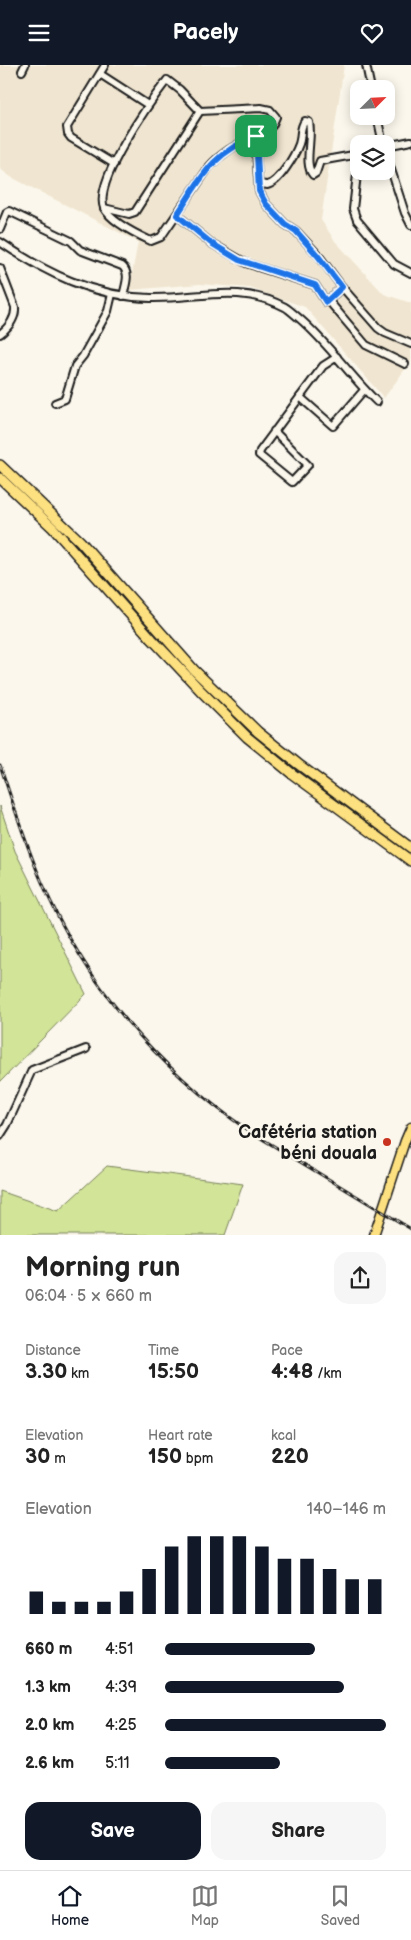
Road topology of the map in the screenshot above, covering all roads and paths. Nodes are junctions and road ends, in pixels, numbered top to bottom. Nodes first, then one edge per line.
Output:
1 (105, 65) edge
2 (366, 65) edge
3 (100, 74) junction
4 (369, 80) edge
5 (148, 105) junction
6 (200, 111) junction
7 (256, 136) junction
8 (411, 141) edge
9 (395, 144) edge
10 (350, 156) edge
11 (114, 164) junction
12 (356, 180) edge
13 (394, 180) edge
14 (259, 183) junction
15 (104, 208) junction
16 (177, 215) junction
17 (411, 225) edge
18 (0, 229) edge
19 (0, 243) edge
20 (0, 268) edge
21 (411, 273) edge
22 (342, 287) junction
23 (112, 294) junction
24 (123, 296) junction
25 (328, 300) junction
26 (0, 334) edge
27 (411, 344) edge
28 (337, 357) junction
29 (405, 364) dead end
30 (364, 390) junction
31 (300, 397) junction
32 (378, 402) dead end
33 (55, 403) dead end
34 (274, 431) junction
35 (0, 465) edge
36 (0, 478) edge
37 (411, 848) edge
38 (411, 861) edge
39 (86, 1049) dead end
40 (411, 1127) edge
41 (0, 1136) edge
42 (374, 1235) edge

1 - 3 street
2 - 4 street
3 - 5 street
3 - 11 street
5 - 6 street
5 - 11 street
6 - 7 street
6 - 15 street
7 - 14 street
7 - 16 street
8 - 9 street
10 - 14 street
11 - 15 street
12 - 21 street
13 - 17 street
14 - 22 street
15 - 16 street
16 - 25 street
18 - 24 street
19 - 23 street
20 - 26 street
22 - 25 street
22 - 27 street
23 - 24 street
23 - 33 street
24 - 28 street
25 - 29 street
28 - 30 street
28 - 31 street
30 - 31 street
30 - 32 street
31 - 34 street
34 - 34 street
35 - 37 highway
36 - 38 highway
39 - 41 street
40 - 42 main road

